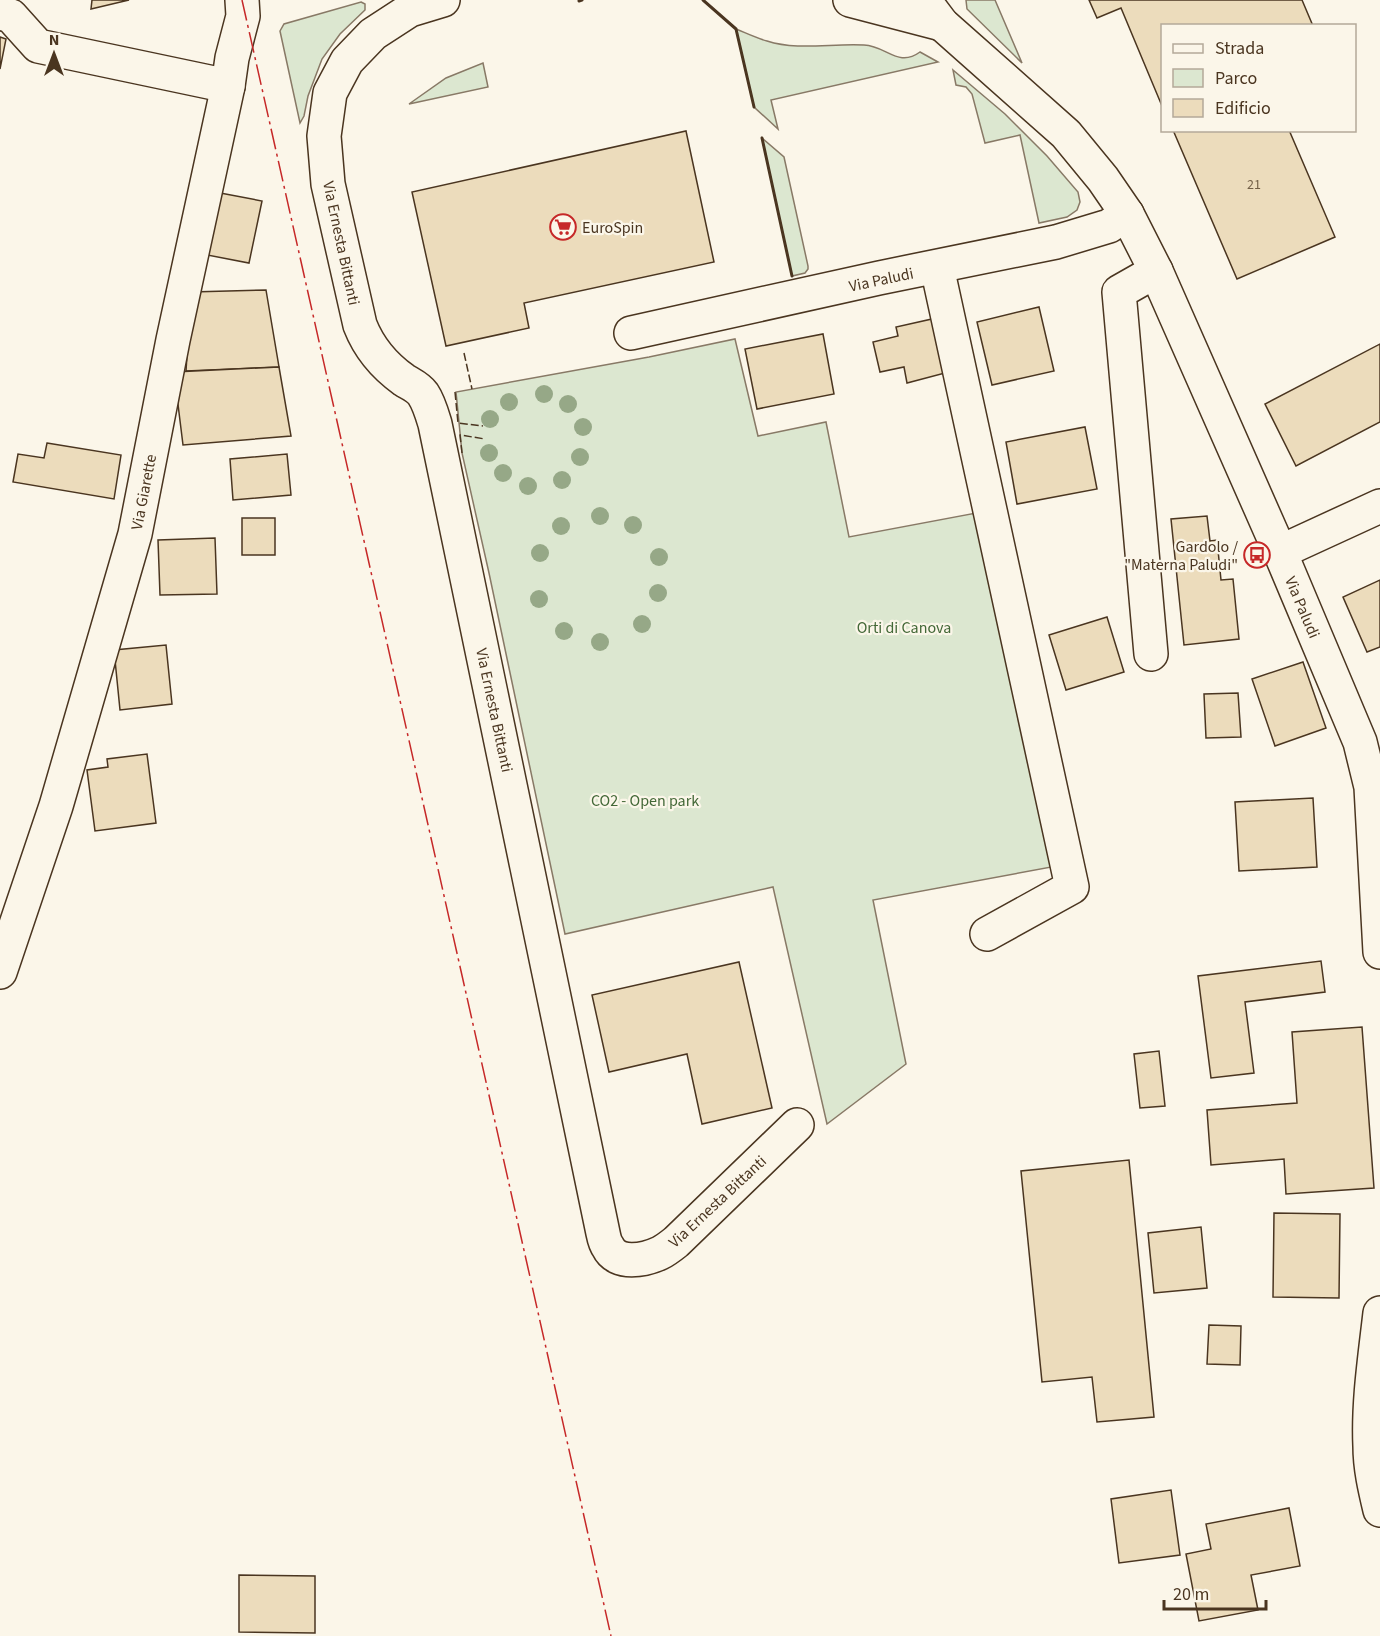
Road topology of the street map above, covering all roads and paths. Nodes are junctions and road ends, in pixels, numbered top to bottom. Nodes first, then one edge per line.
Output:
1 (242, 0) edge
2 (850, 0) edge
3 (434, 1) edge
4 (933, 12) edge
5 (0, 13) edge
6 (228, 86) junction
7 (1127, 214) junction
8 (937, 267) junction
9 (1156, 271) junction
10 (631, 333) dead end
11 (1380, 506) edge
12 (1280, 552) junction
13 (1151, 654) dead end
14 (1376, 785) edge
15 (987, 934) dead end
16 (1380, 952) edge
17 (0, 972) edge
18 (797, 1125) dead end
19 (1380, 1313) edge
20 (1380, 1510) edge

1 - 6 street, Via Giarette
2 - 4 street, Via Paludi
3 - 18 street, Via Ernesta Bittanti
4 - 7 street, Via Paludi
5 - 6 street
6 - 17 street, Via Giarette
7 - 8 street, Via Paludi
7 - 9 street, Via Paludi
8 - 10 street, Via Paludi
8 - 15 street
9 - 12 street, Via Paludi
9 - 13 street
11 - 12 street
12 - 14 street, Via Paludi
14 - 16 street, Via Paludi
19 - 20 street

